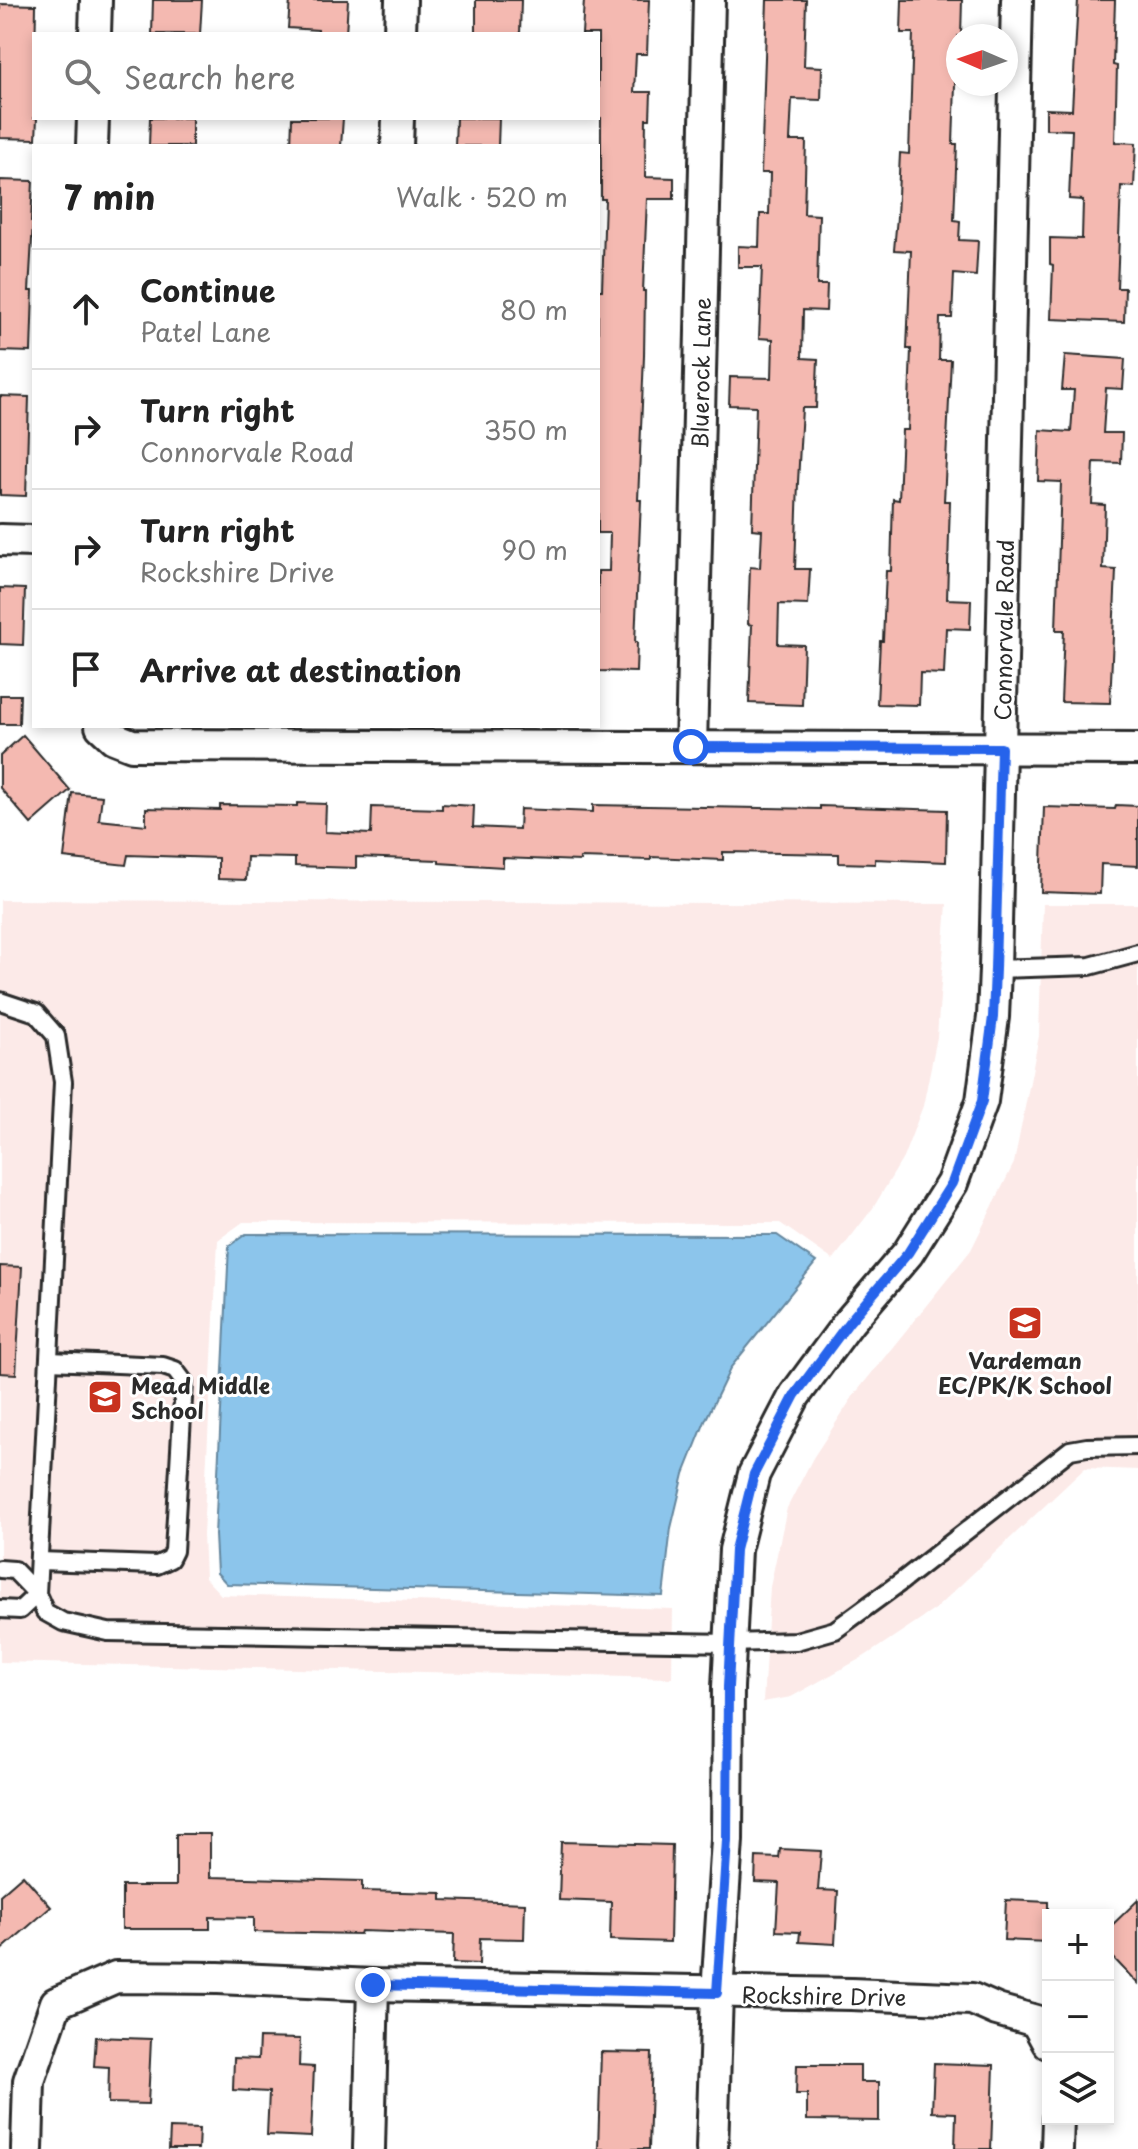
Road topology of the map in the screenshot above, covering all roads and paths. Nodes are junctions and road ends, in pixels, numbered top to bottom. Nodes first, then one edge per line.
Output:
1 (96, 0) edge
2 (401, 0) edge
3 (709, 0) edge
4 (1017, 0) edge
5 (95, 32) edge
6 (400, 32) edge
7 (93, 120) edge
8 (398, 120) edge
9 (92, 144) edge
10 (397, 144) edge
11 (0, 540) edge
12 (32, 541) edge
13 (103, 728) edge
14 (382, 736) edge
15 (691, 747) junction
16 (1001, 748) junction
17 (1138, 749) edge
18 (1138, 953) edge
19 (995, 969) junction
20 (0, 1001) edge
21 (50, 1361) junction
22 (1138, 1446) edge
23 (39, 1561) junction
24 (0, 1569) edge
25 (37, 1594) junction
26 (0, 1609) edge
27 (731, 1643) junction
28 (373, 1985) junction
29 (717, 1993) junction
30 (1042, 2032) edge
31 (1058, 2125) edge
32 (27, 2149) edge
33 (369, 2149) edge
34 (712, 2149) edge
35 (1057, 2149) edge

1 - 5 street
2 - 6 street
3 - 15 street, Bluerock Lane
4 - 16 street, Connorvale Road
7 - 9 street
8 - 10 street
11 - 12 street
13 - 14 street
14 - 15 street
15 - 16 street
16 - 17 street
16 - 19 street, Connorvale Road
18 - 19 lane
19 - 27 street, Connorvale Road
20 - 21 lane
21 - 23 lane
21 - 23 lane
22 - 27 lane
23 - 25 lane
24 - 25 lane
25 - 26 lane
25 - 27 lane
27 - 29 street, Connorvale Road
28 - 29 street, Rockshire Drive
28 - 32 street, Rockshire Drive
28 - 33 street
29 - 30 street, Rockshire Drive
29 - 34 street, Connorvale Road
31 - 35 street

